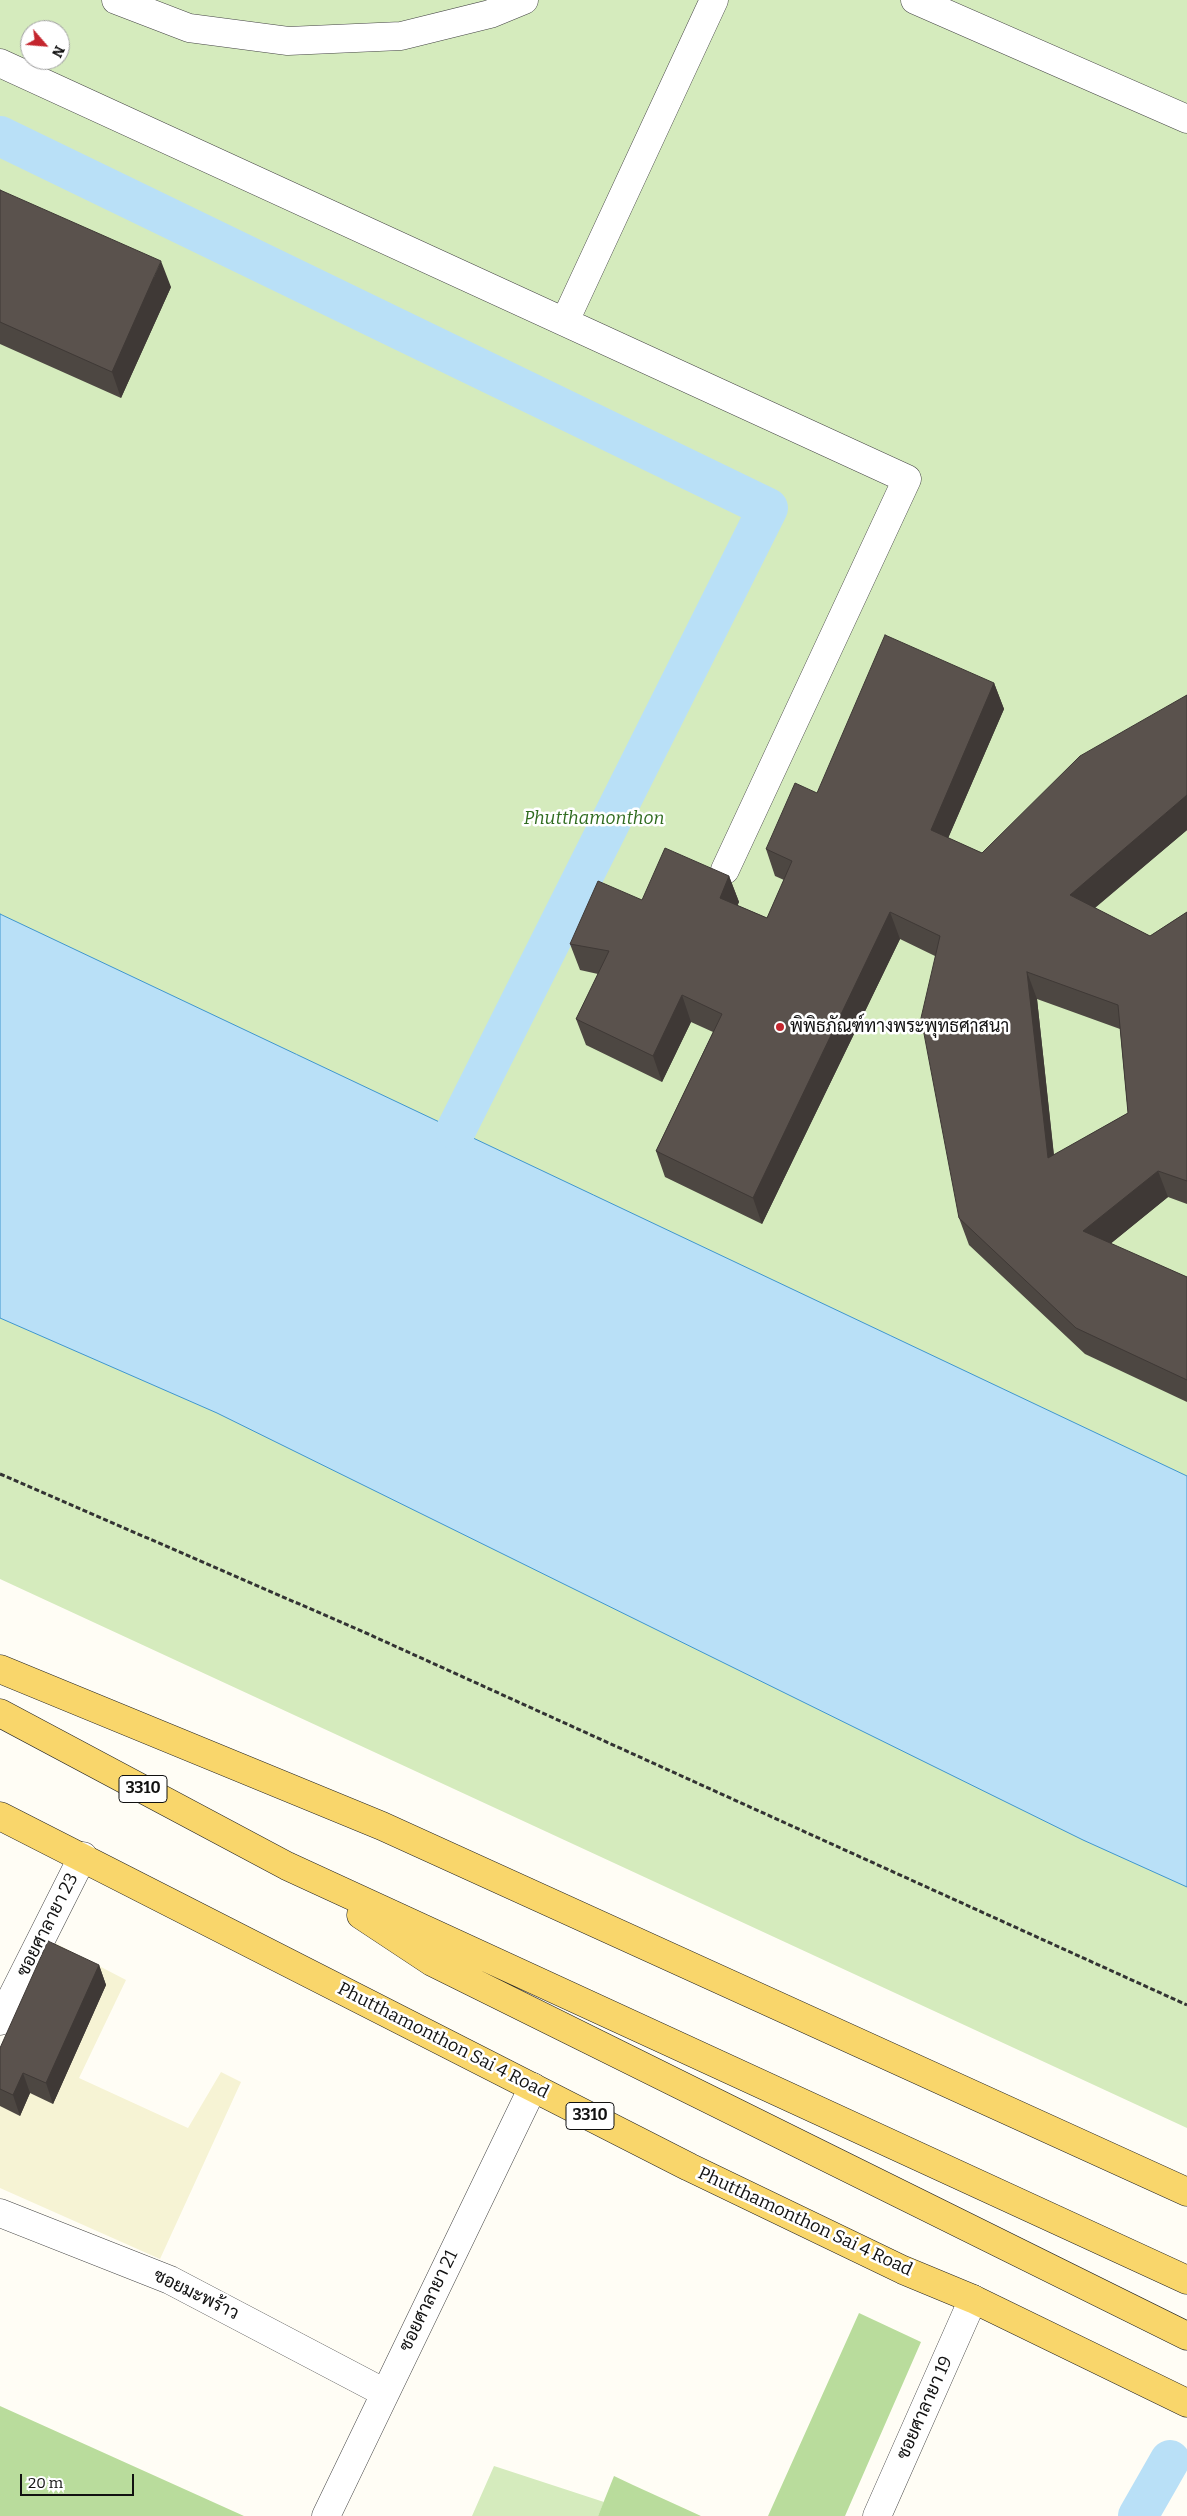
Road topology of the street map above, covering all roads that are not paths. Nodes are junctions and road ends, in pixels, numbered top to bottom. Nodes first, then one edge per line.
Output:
1 (116, 0) edge
2 (524, 0) edge
3 (714, 0) edge
4 (915, 0) edge
5 (940, 7) edge
6 (0, 63) edge
7 (1187, 119) edge
8 (565, 322) junction
9 (725, 870) dead end
10 (0, 1669) edge
11 (0, 1713) edge
12 (0, 1816) edge
13 (83, 1856) junction
14 (287, 1866) junction
15 (0, 2022) edge
16 (533, 2087) junction
17 (1187, 2192) edge
18 (0, 2213) edge
19 (1187, 2280) edge
20 (973, 2299) junction
21 (1187, 2336) edge
22 (385, 2393) junction
23 (1187, 2403) edge
24 (326, 2516) edge
25 (877, 2516) edge

1 - 2 street
3 - 8 street
4 - 5 street
5 - 7 street
6 - 8 street
8 - 9 street
10 - 17 main road
11 - 14 main road, 3310
12 - 13 main road, Phutthamonthon Sai 4 Road / 3310
13 - 15 street, ซอยศาลายา 23
13 - 16 main road, Phutthamonthon Sai 4 Road / 3310
14 - 19 main road, 3310
14 - 21 main road
16 - 20 main road, Phutthamonthon Sai 4 Road / 3310
16 - 22 street, ซอยศาลายา 21
18 - 22 street, ซอยมะพร้าว
20 - 23 main road, Phutthamonthon Sai 4 Road / 3310
20 - 25 street, ซอยศาลายา 19
22 - 24 street, ซอยศาลายา 21

